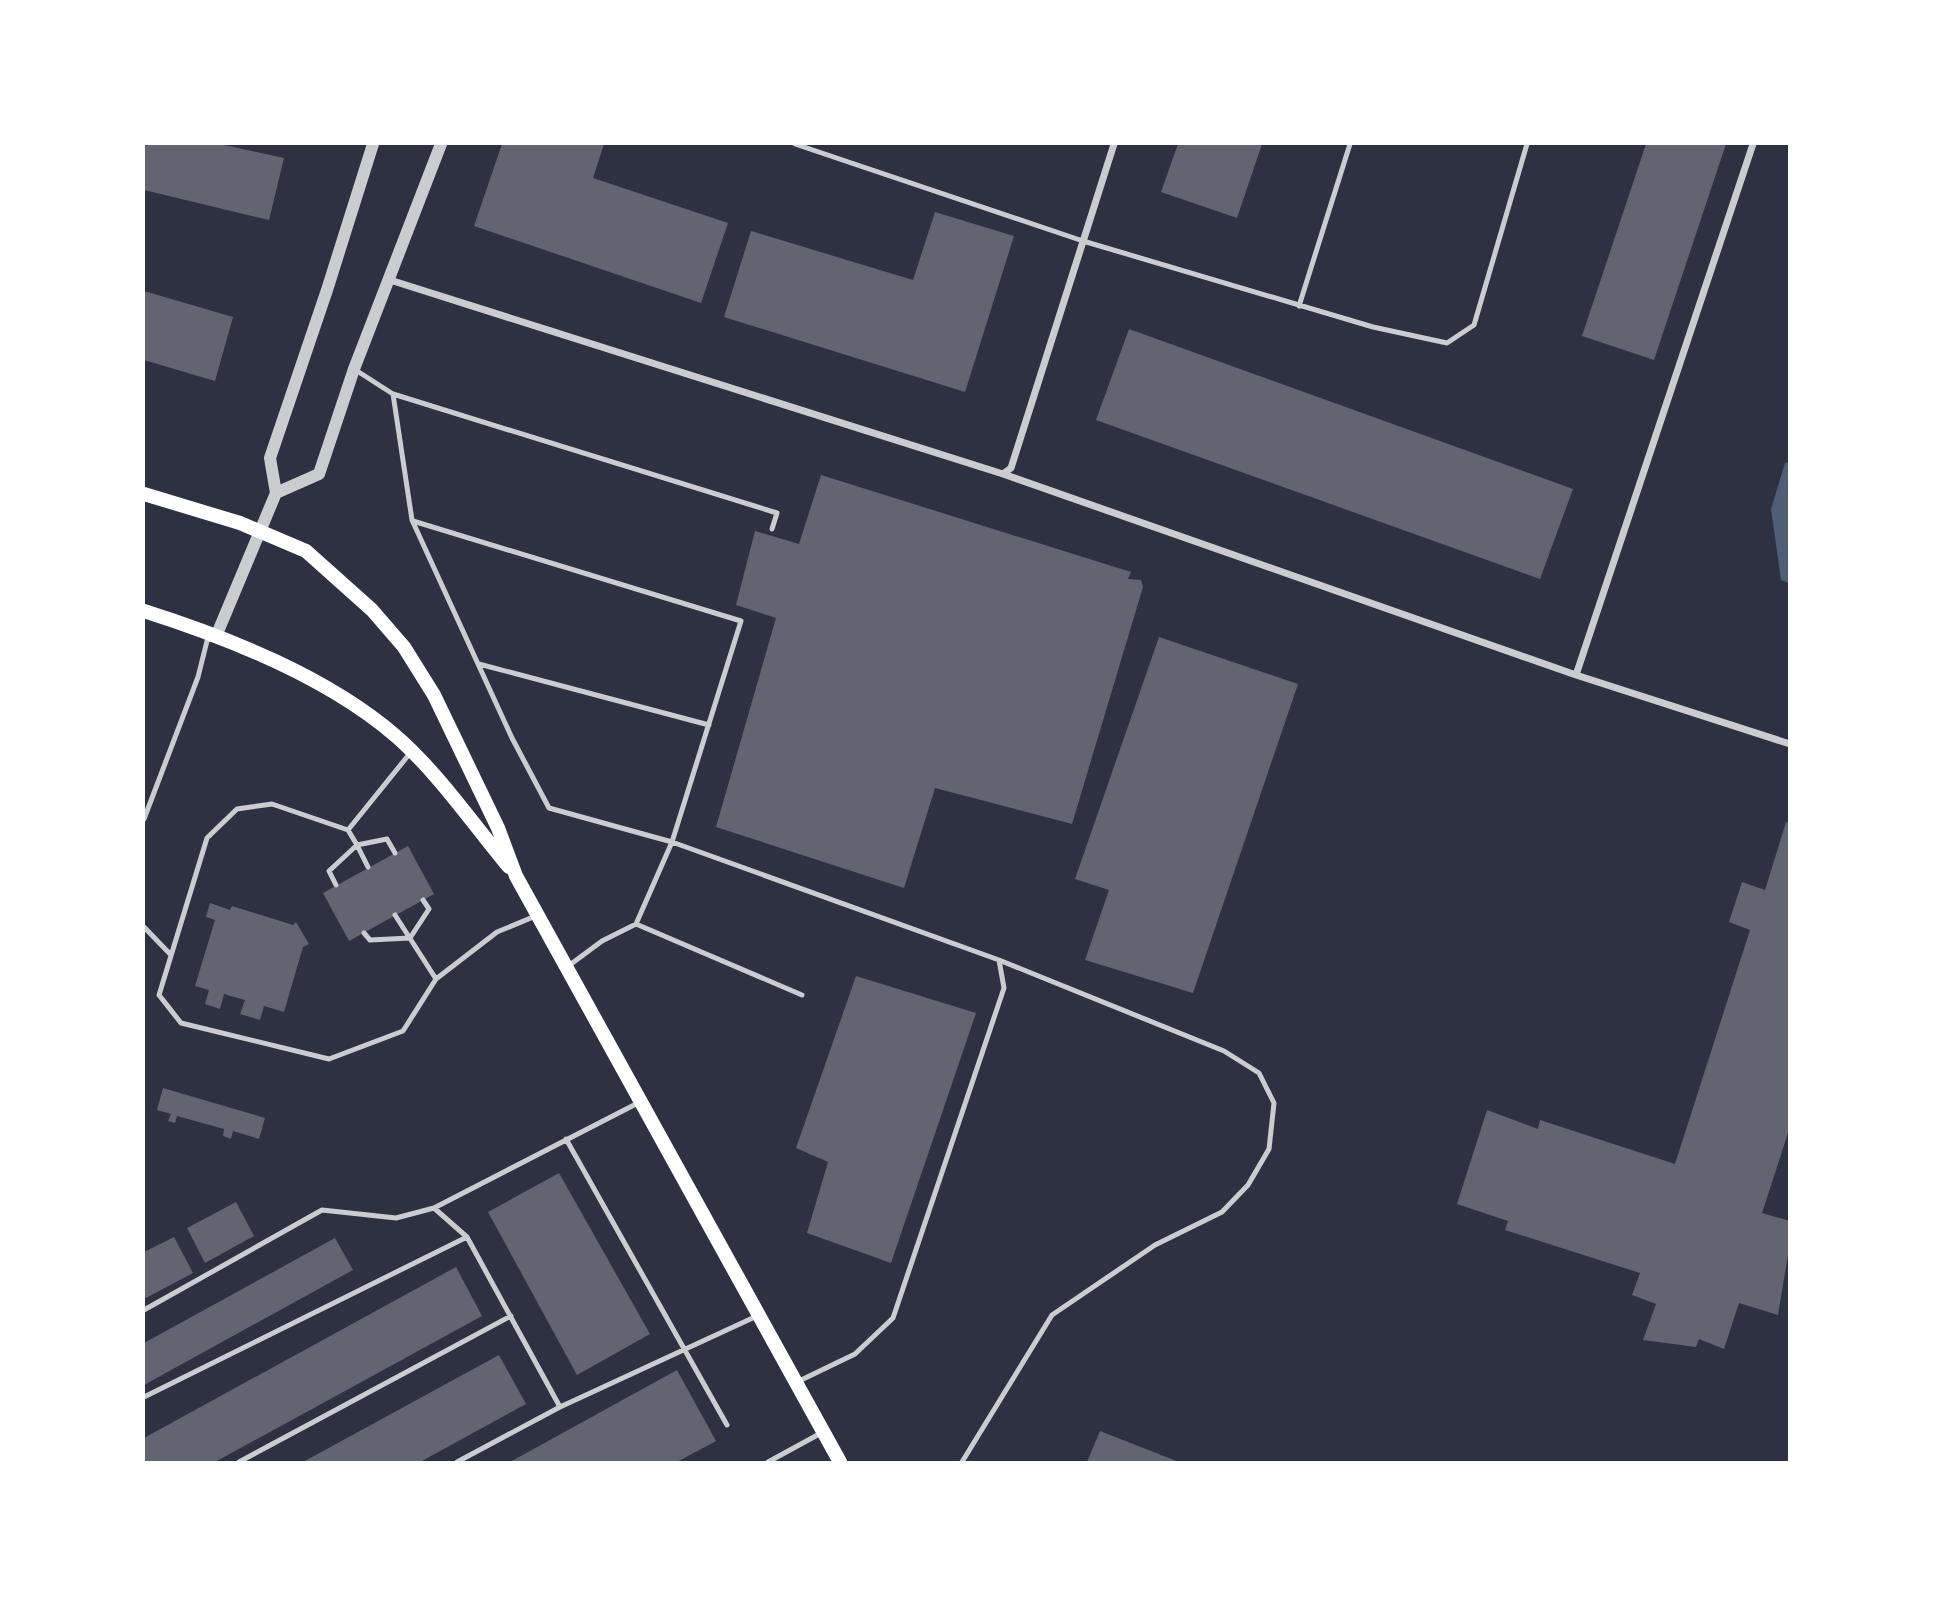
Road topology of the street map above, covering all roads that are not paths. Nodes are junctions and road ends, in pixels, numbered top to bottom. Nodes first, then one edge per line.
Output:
1 (373, 144) edge
2 (442, 144) edge
3 (795, 144) edge
4 (1114, 144) edge
5 (1350, 144) edge
6 (1527, 144) edge
7 (1752, 144) edge
8 (1083, 241) junction
9 (390, 280) junction
10 (1299, 306) junction
11 (354, 369) junction
12 (393, 394) junction
13 (1003, 474) junction
14 (276, 493) junction
15 (144, 494) edge
16 (412, 520) junction
17 (772, 529) dead end
18 (258, 531) junction
19 (144, 611) edge
20 (217, 634) junction
21 (478, 664) junction
22 (1576, 675) junction
23 (709, 725) junction
24 (1790, 744) edge
25 (411, 752) junction
26 (144, 819) edge
27 (348, 830) junction
28 (672, 842) junction
29 (356, 845) junction
30 (395, 853) dead end
31 (368, 867) dead end
32 (516, 876) junction
33 (336, 885) dead end
34 (423, 900) dead end
35 (396, 915) dead end
36 (538, 915) junction
37 (636, 925) junction
38 (144, 927) edge
39 (364, 933) dead end
40 (410, 938) junction
41 (170, 954) junction
42 (999, 960) junction
43 (567, 967) junction
44 (436, 979) junction
45 (802, 995) dead end
46 (641, 1102) junction
47 (566, 1139) junction
48 (435, 1208) junction
49 (467, 1237) junction
50 (144, 1310) edge
51 (759, 1315) junction
52 (511, 1316) junction
53 (684, 1350) junction
54 (797, 1382) junction
55 (144, 1397) edge
56 (560, 1407) junction
57 (727, 1425) dead end
58 (823, 1432) junction
59 (239, 1462) edge
60 (457, 1462) edge
61 (768, 1462) edge
62 (840, 1462) edge
63 (962, 1462) edge

1 - 14 street
2 - 9 street
3 - 8 lane
4 - 8 street
5 - 10 lane
6 - 10 lane
7 - 22 street
8 - 10 lane
8 - 13 street
9 - 11 street
9 - 13 street
11 - 12 lane
11 - 14 street
12 - 16 lane
12 - 17 lane
13 - 22 street
14 - 18 street
15 - 18 main road
16 - 21 lane
16 - 23 lane
18 - 20 street
18 - 32 main road
19 - 20 main road
20 - 25 main road
20 - 26 lane
21 - 23 lane
21 - 28 lane
22 - 24 street
23 - 28 lane
25 - 27 lane
25 - 32 main road
27 - 29 lane
27 - 41 lane
28 - 37 lane
28 - 42 lane
29 - 30 lane
29 - 31 lane
29 - 33 lane
32 - 36 main road
34 - 40 lane
35 - 40 lane
36 - 43 main road
36 - 44 lane
37 - 43 lane
37 - 45 lane
38 - 41 lane
39 - 40 lane
40 - 44 lane
41 - 44 lane
42 - 54 lane
42 - 63 lane
43 - 46 main road
46 - 47 lane
46 - 51 main road
47 - 48 lane
47 - 53 lane
48 - 49 lane
48 - 50 lane
49 - 52 lane
49 - 55 lane
51 - 53 lane
51 - 54 main road
52 - 56 lane
52 - 59 lane
53 - 56 lane
53 - 57 lane
54 - 58 main road
56 - 60 lane
58 - 61 lane
58 - 62 main road

